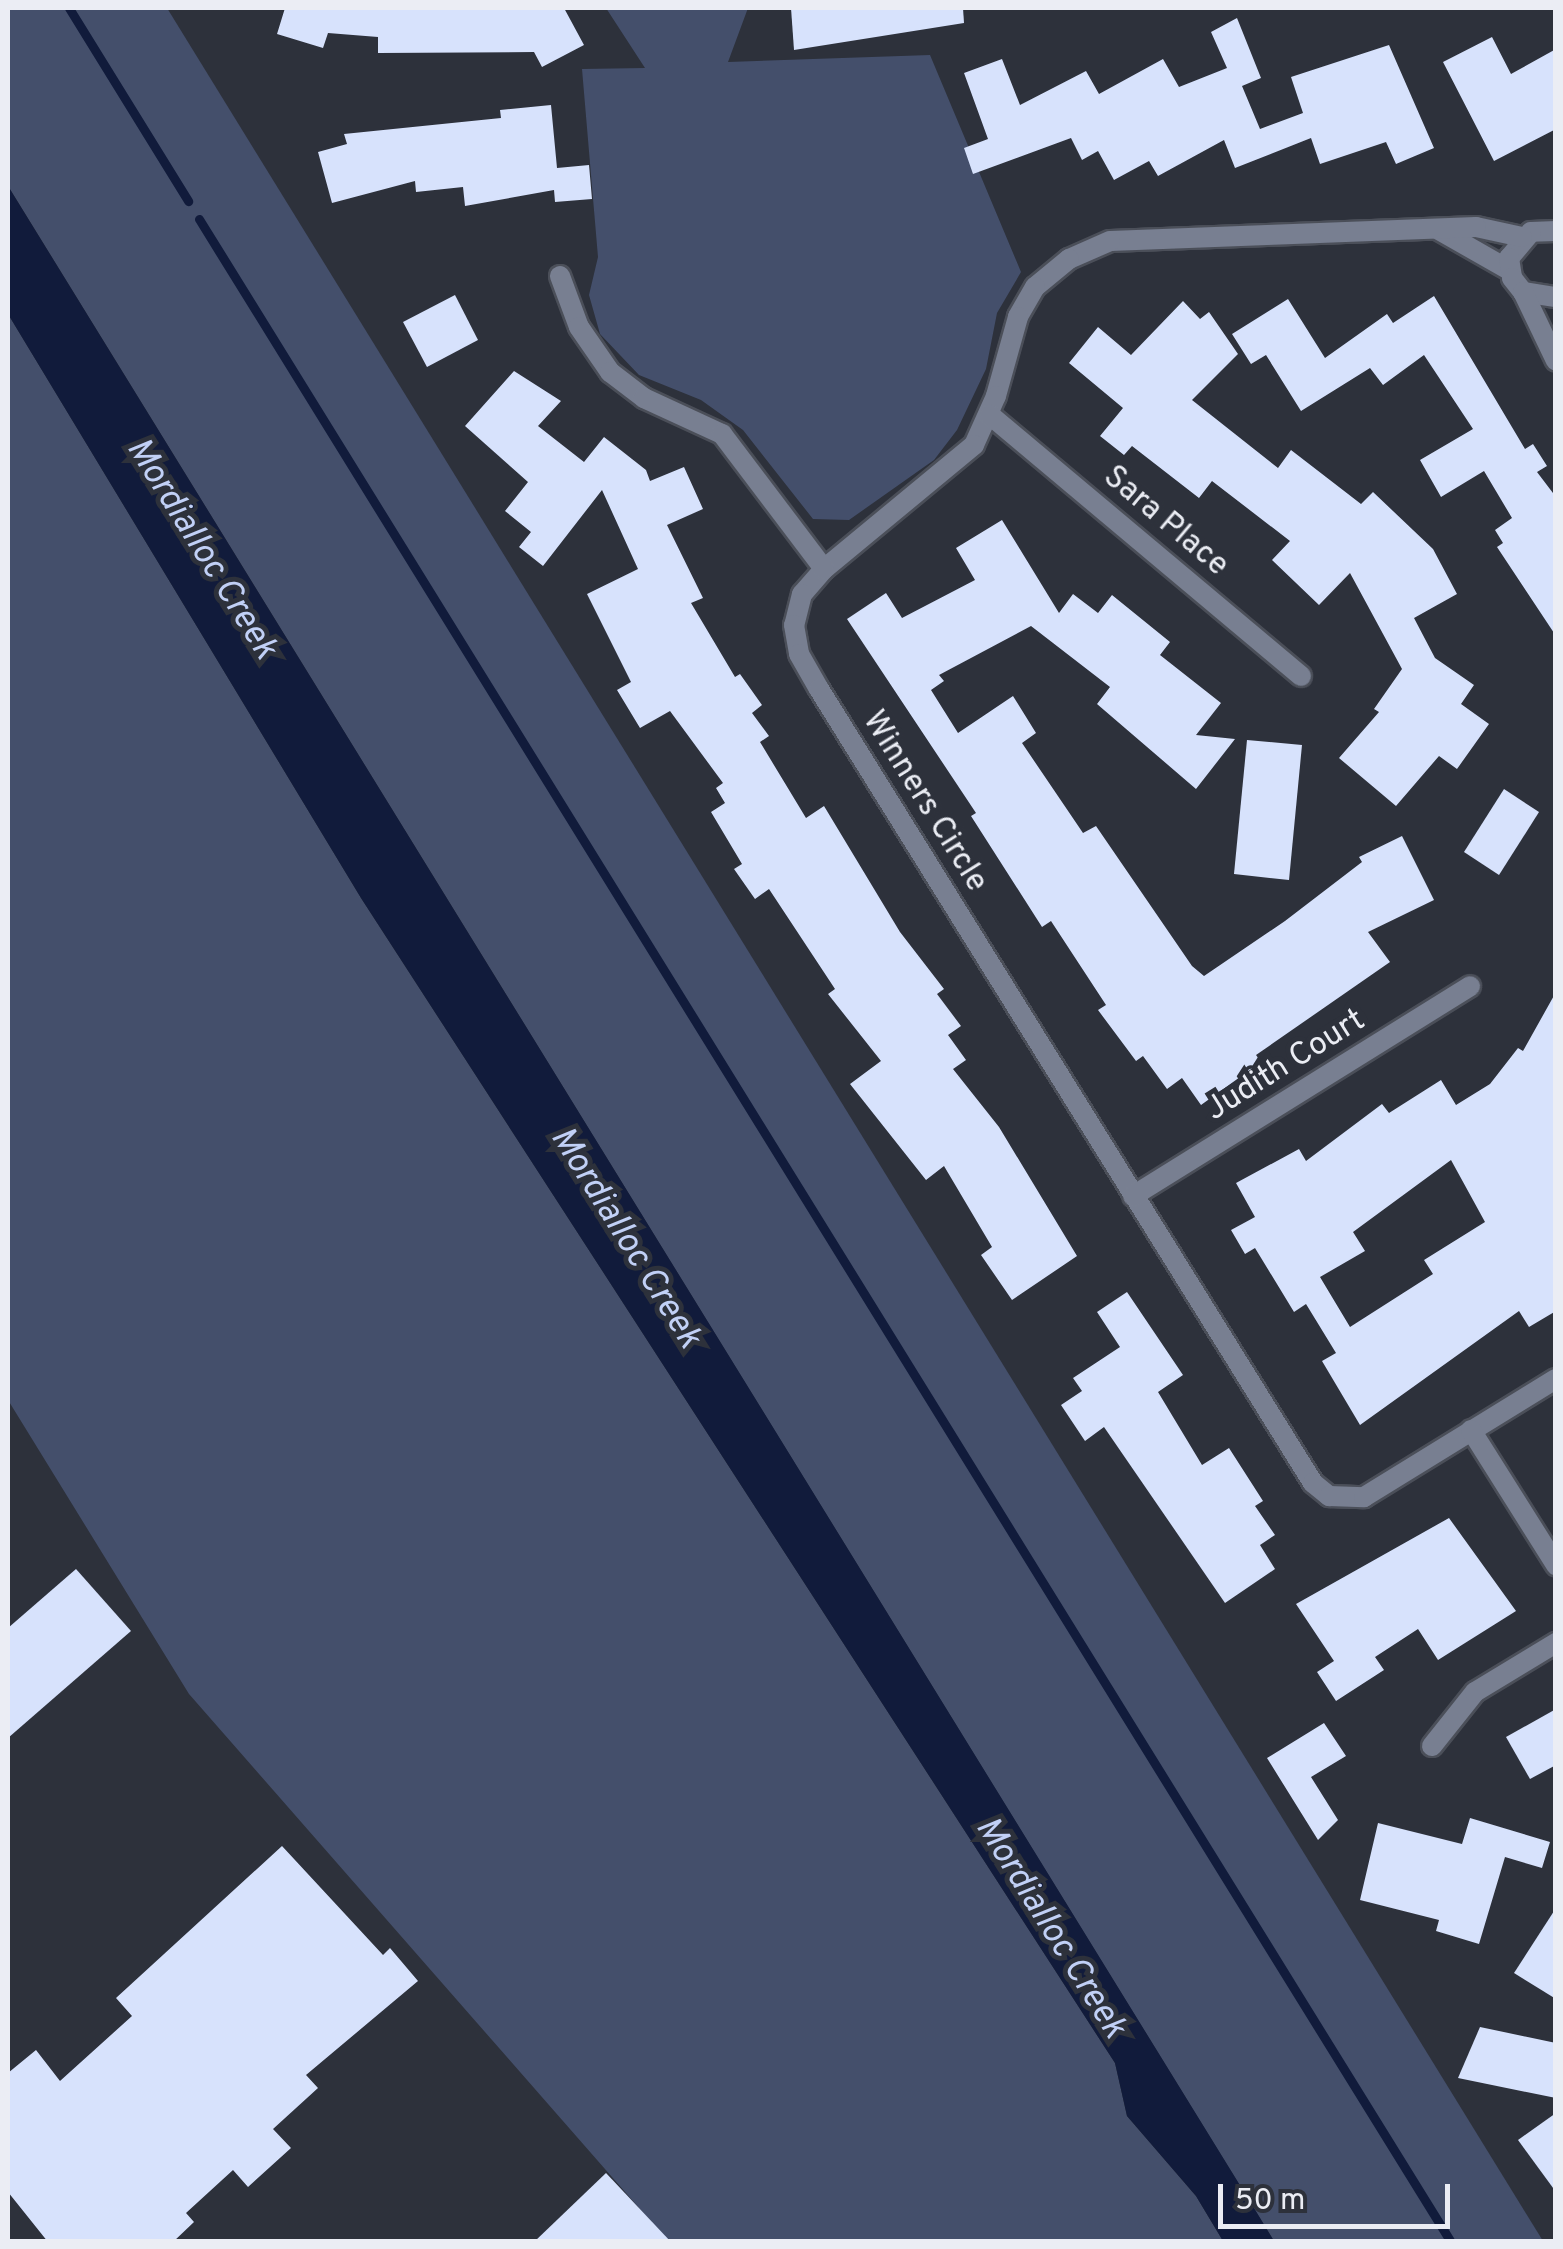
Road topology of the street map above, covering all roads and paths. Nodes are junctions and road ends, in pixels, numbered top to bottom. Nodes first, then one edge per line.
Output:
1 (1433, 227) junction
2 (1554, 230) edge
3 (1522, 237) junction
4 (1510, 270) junction
5 (560, 276) dead end
6 (1523, 292) junction
7 (1556, 297) edge
8 (1556, 362) edge
9 (990, 414) junction
10 (824, 569) junction
11 (1302, 676) dead end
12 (1470, 986) dead end
13 (1134, 1196) junction
14 (1556, 1379) edge
15 (1471, 1430) junction
16 (1556, 1565) edge
17 (1556, 1643) edge
18 (1432, 1746) dead end

1 - 3 street, Winners Circle
1 - 4 street
1 - 9 street, Winners Circle
2 - 3 street
3 - 4 street
4 - 6 street
5 - 10 street
6 - 7 street
6 - 8 street
9 - 10 street, Winners Circle
9 - 11 street, Sara Place
10 - 13 street, Winners Circle
12 - 13 street, Judith Court
13 - 15 street, Winners Circle
14 - 15 street, Winners Circle
15 - 16 street
17 - 18 street

